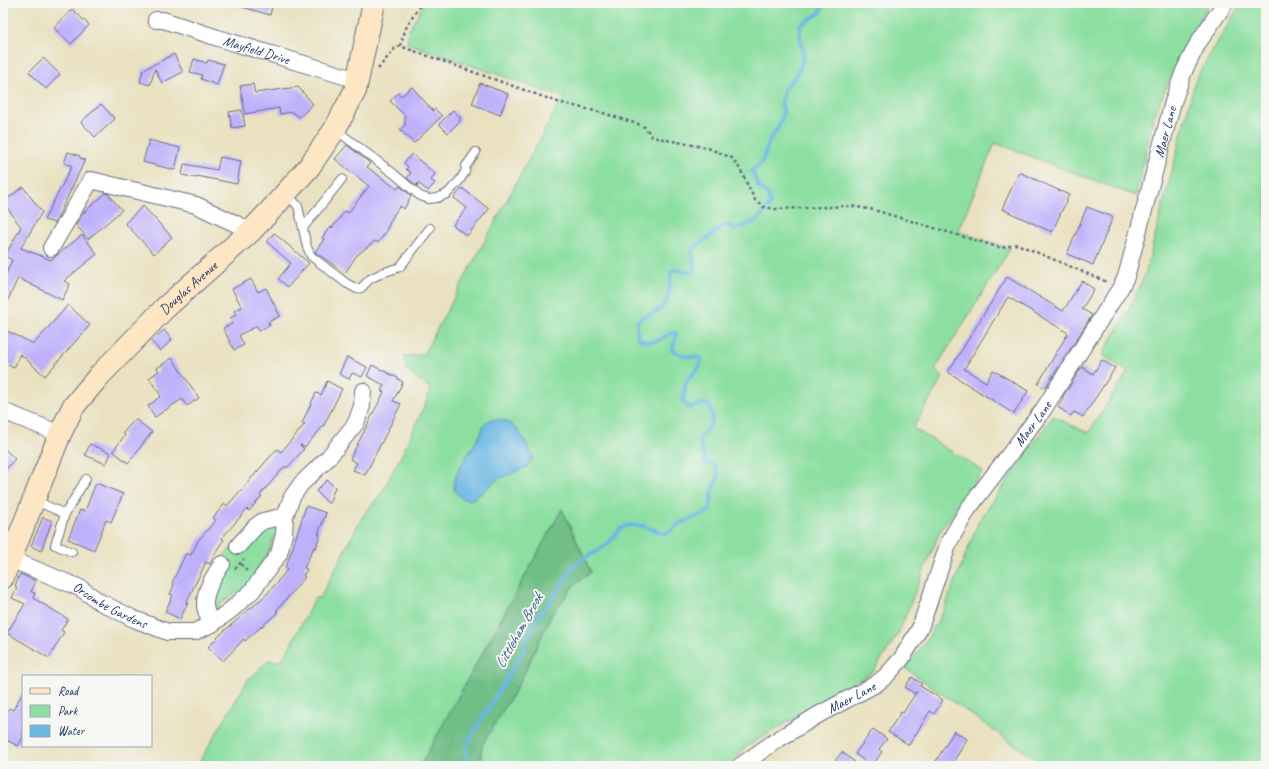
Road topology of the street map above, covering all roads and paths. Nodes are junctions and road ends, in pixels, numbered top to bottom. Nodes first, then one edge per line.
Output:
1 (374, 3) edge
2 (421, 3) edge
3 (1225, 3) edge
4 (156, 20) dead end
5 (400, 46) junction
6 (367, 76) junction
7 (335, 129) junction
8 (476, 152) dead end
9 (342, 179) dead end
10 (287, 193) junction
11 (303, 228) junction
12 (430, 228) dead end
13 (251, 231) junction
14 (51, 248) dead end
15 (1121, 287) junction
16 (363, 391) dead end
17 (3, 411) edge
18 (60, 434) junction
19 (86, 479) dead end
20 (33, 500) junction
21 (65, 514) junction
22 (285, 516) junction
23 (238, 546) dead end
24 (72, 552) dead end
25 (6, 564) edge
26 (222, 564) dead end
27 (212, 624) junction
28 (740, 766) edge

1 - 6 street, Douglas Avenue
2 - 5 path
3 - 15 street, Maer Lane
4 - 6 street, Mayfield Drive
5 - 6 path
5 - 15 path
6 - 7 street, Douglas Avenue
7 - 8 lane
7 - 10 street, Douglas Avenue
9 - 11 lane
10 - 11 lane
10 - 13 street, Douglas Avenue
11 - 12 lane
13 - 14 street
13 - 18 street, Douglas Avenue
15 - 28 street, Maer Lane
16 - 22 street, Orcombe Gardens
17 - 18 street
18 - 20 street, Douglas Avenue
19 - 21 lane
20 - 21 lane
20 - 25 street, Douglas Avenue
21 - 24 lane
22 - 23 street
22 - 27 street, Orcombe Gardens
25 - 27 street, Orcombe Gardens
26 - 27 street

